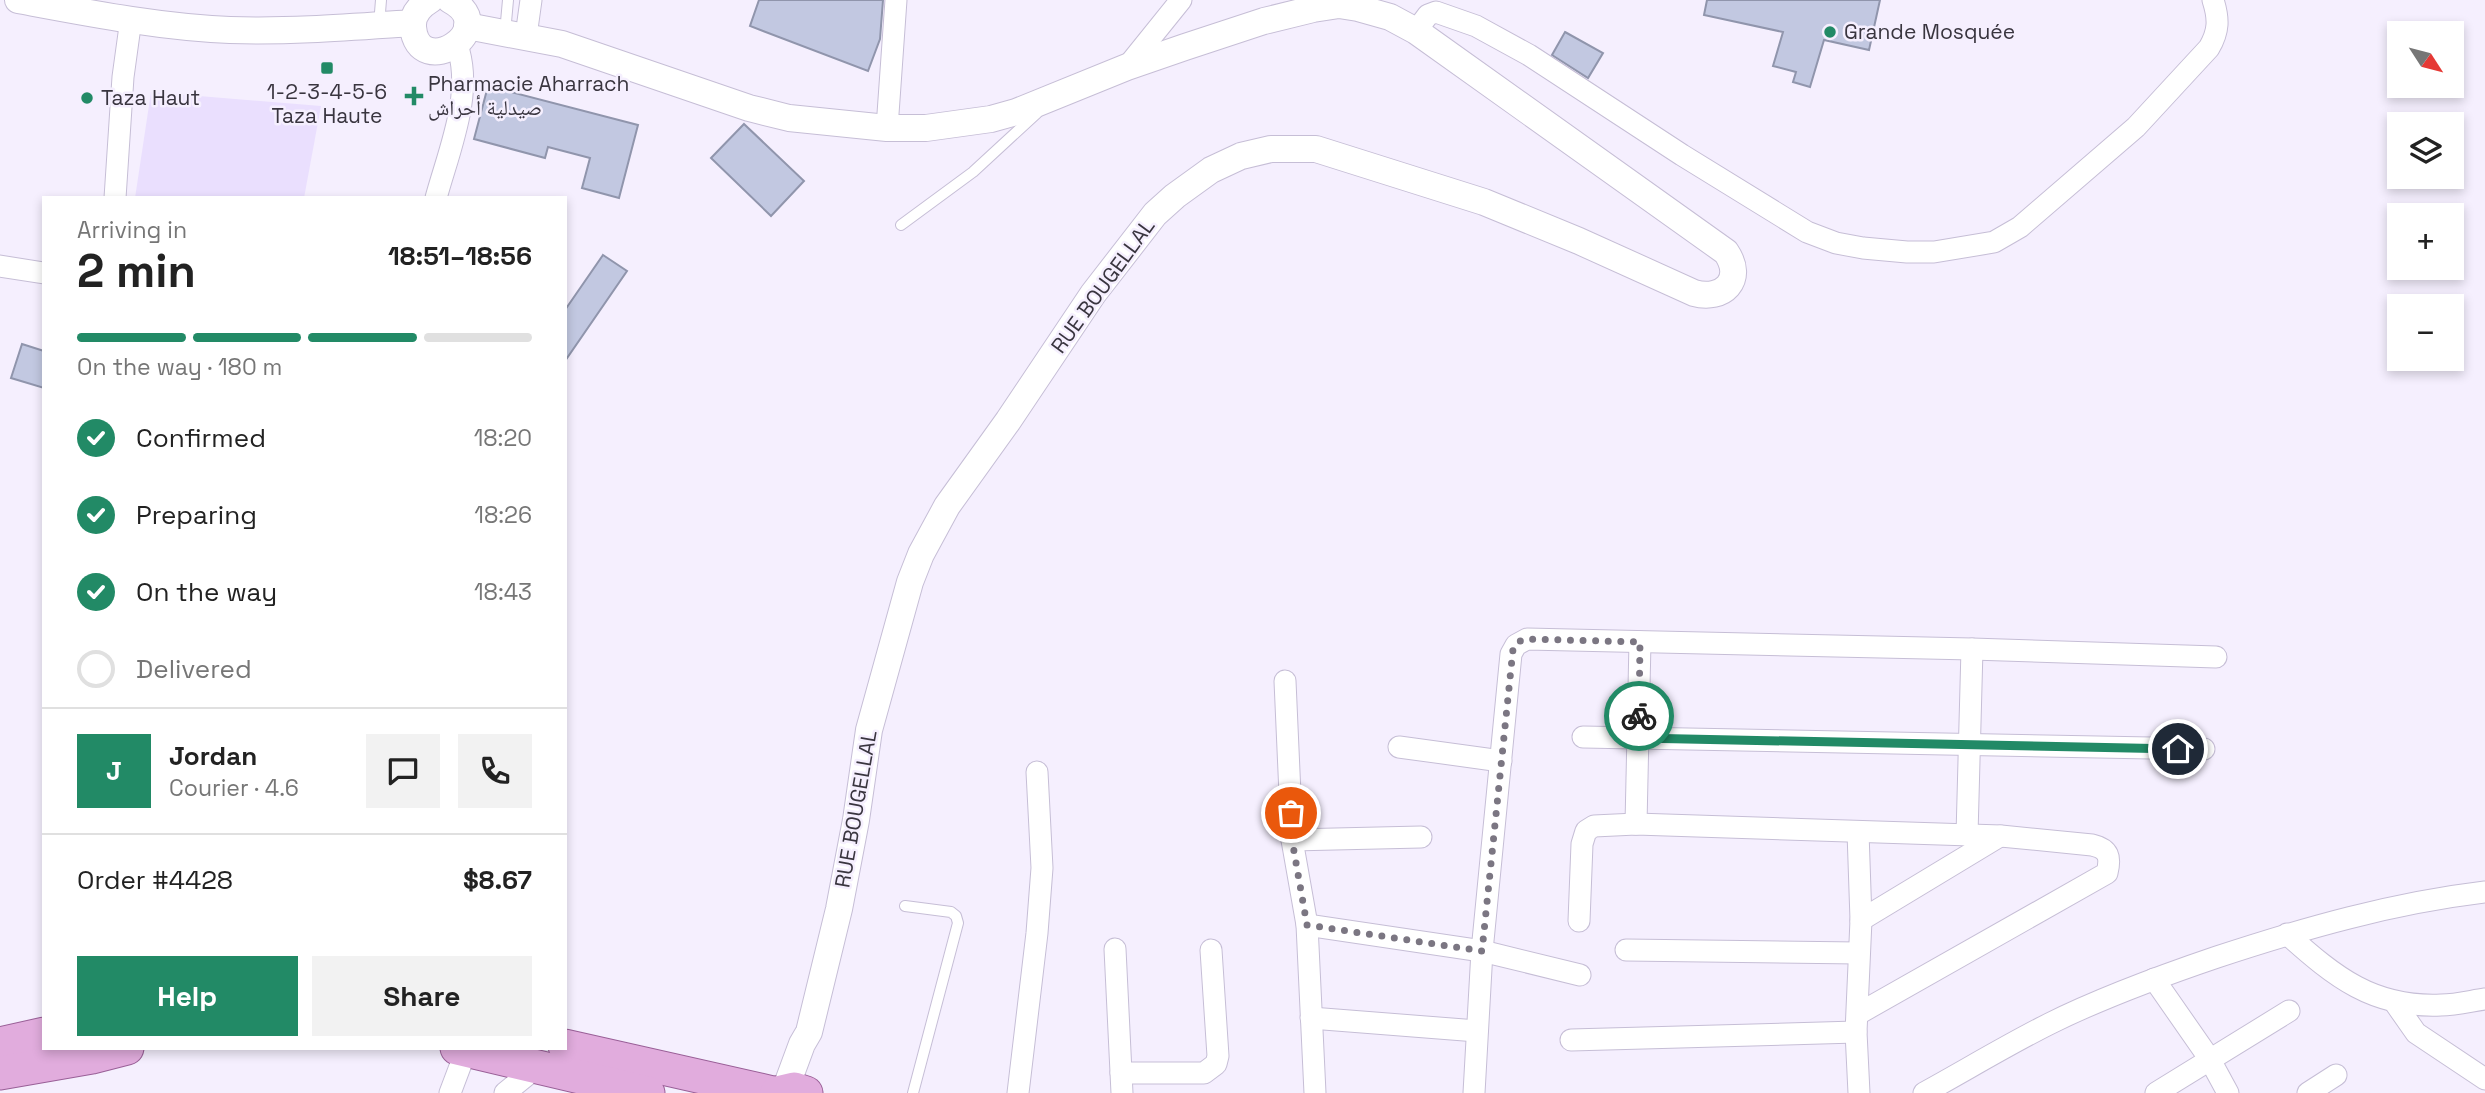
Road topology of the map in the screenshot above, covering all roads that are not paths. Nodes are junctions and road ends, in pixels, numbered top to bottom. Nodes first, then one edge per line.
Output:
1 (18, 0) edge
2 (430, 0) edge
3 (450, 0) edge
4 (508, 0) edge
5 (531, 0) edge
6 (896, 0) edge
7 (1181, 0) edge
8 (2213, 0) edge
9 (380, 13) edge
10 (131, 19) junction
11 (413, 23) junction
12 (462, 35) junction
13 (515, 35) junction
14 (1424, 37) junction
15 (1127, 67) junction
16 (1057, 97) junction
17 (887, 128) junction
18 (115, 196) edge
19 (437, 196) edge
20 (901, 225) dead end
21 (0, 266) edge
22 (42, 273) edge
23 (1640, 642) junction
24 (1972, 649) junction
25 (2217, 657) dead end
26 (1285, 681) dead end
27 (1583, 737) dead end
28 (1639, 738) junction
29 (1970, 744) junction
30 (1399, 747) dead end
31 (2204, 749) dead end
32 (1501, 761) junction
33 (1037, 772) dead end
34 (1636, 824) junction
35 (1858, 832) junction
36 (1967, 835) junction
37 (2001, 836) junction
38 (1421, 837) dead end
39 (1292, 840) junction
40 (2485, 892) edge
41 (905, 906) dead end
42 (1861, 920) junction
43 (1579, 921) dead end
44 (1307, 925) junction
45 (2287, 934) junction
46 (1115, 949) dead end
47 (1211, 950) dead end
48 (1626, 950) dead end
49 (1482, 951) junction
50 (1858, 953) junction
51 (1580, 975) dead end
52 (2154, 979) junction
53 (2485, 999) edge
54 (2395, 1003) junction
55 (2289, 1011) dead end
56 (1311, 1018) junction
57 (1857, 1023) junction
58 (1477, 1031) junction
59 (42, 1034) edge
60 (1571, 1040) dead end
61 (0, 1044) edge
62 (567, 1046) edge
63 (119, 1050) edge
64 (464, 1050) edge
65 (468, 1050) edge
66 (2209, 1058) junction
67 (538, 1066) junction
68 (0, 1073) edge
69 (2336, 1075) dead end
70 (2485, 1079) edge
71 (1121, 1083) edge
72 (791, 1092) edge
73 (450, 1093) edge
74 (505, 1093) edge
75 (648, 1093) edge
76 (913, 1093) edge
77 (1018, 1093) edge
78 (1315, 1093) edge
79 (1474, 1093) edge
80 (1859, 1093) edge
81 (1924, 1093) edge
82 (2156, 1093) edge
83 (2228, 1093) edge
84 (2308, 1093) edge

1 - 10 street
2 - 11 street
3 - 12 street
4 - 13 lane
5 - 13 street
6 - 17 street
7 - 15 street
8 - 14 street
9 - 10 street
9 - 11 street
10 - 18 street
11 - 12 street, RUE BOUGELLAL
12 - 13 street, RUE BOUGELLAL
12 - 19 street
13 - 17 street, RUE BOUGELLAL
14 - 15 street, RUE BOUGELLAL
14 - 72 street, RUE BOUGELLAL
15 - 16 street, RUE BOUGELLAL
16 - 17 street, RUE BOUGELLAL
16 - 20 lane
21 - 22 street
23 - 24 street
23 - 28 street
23 - 32 street
24 - 25 street
24 - 29 street
26 - 39 street
27 - 28 street
28 - 29 street
28 - 34 street
29 - 31 street
29 - 36 street
30 - 32 street
32 - 49 street
33 - 77 street
34 - 35 street
34 - 43 street
35 - 36 street
35 - 42 street
36 - 37 street
37 - 42 street
37 - 57 street
38 - 39 street
39 - 44 street
40 - 45 street
41 - 76 lane
42 - 50 street
44 - 49 street
44 - 56 street
45 - 52 street
45 - 54 street
46 - 71 street
47 - 71 street
48 - 50 street
49 - 51 street
49 - 58 street
50 - 57 street
52 - 66 street
52 - 81 street
53 - 54 street
54 - 70 street
55 - 66 street
56 - 58 street
56 - 78 street
57 - 60 street
57 - 80 street
58 - 79 street
59 - 61 main road
62 - 72 main road
63 - 68 main road
64 - 73 street
65 - 67 main road
66 - 82 street
66 - 83 street
67 - 74 street
67 - 75 main road
69 - 84 street

